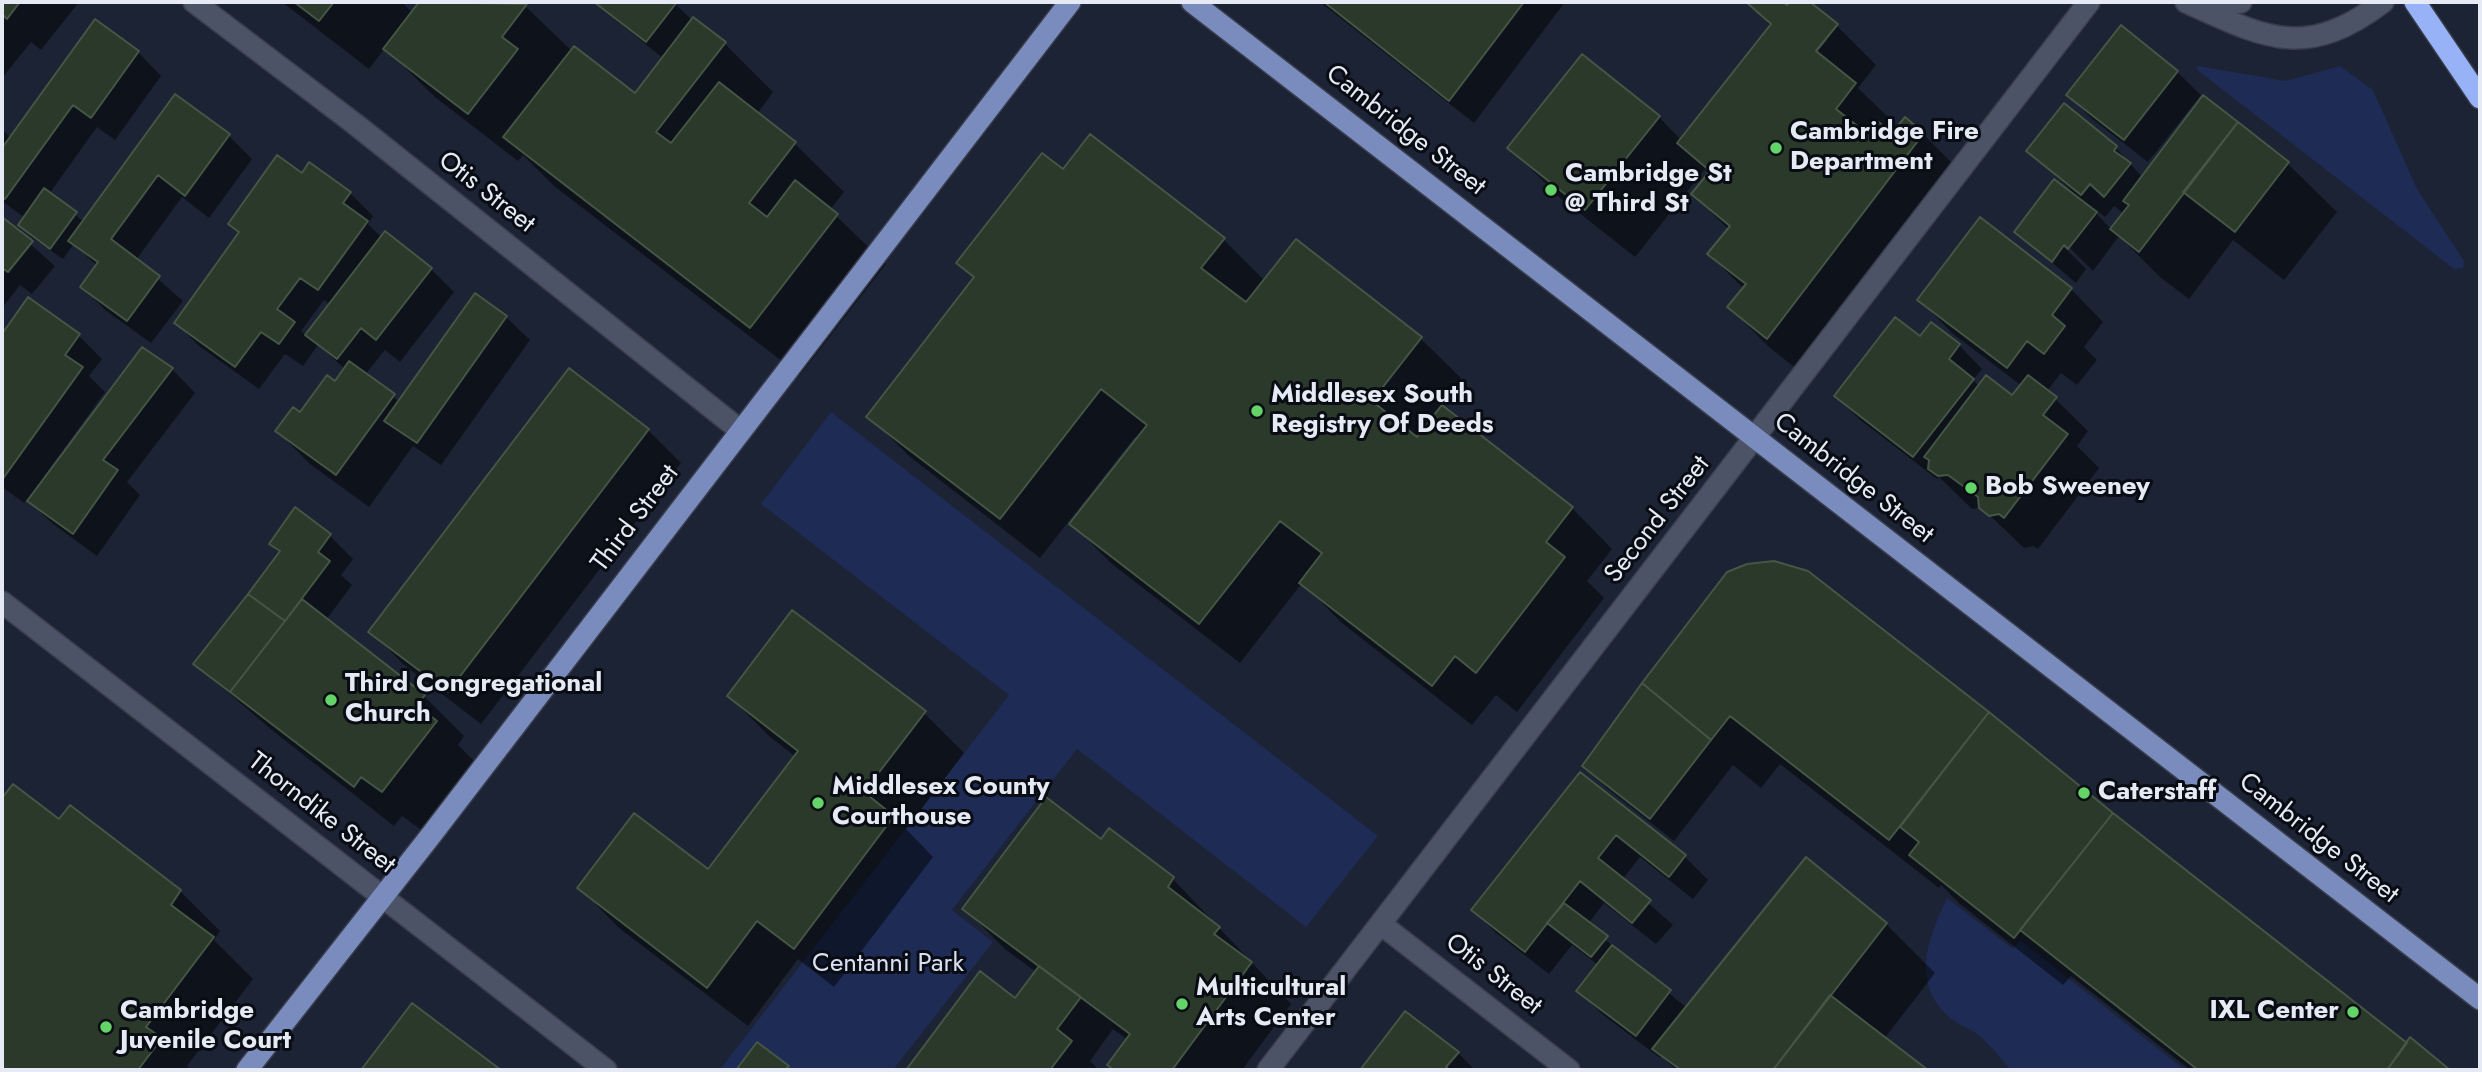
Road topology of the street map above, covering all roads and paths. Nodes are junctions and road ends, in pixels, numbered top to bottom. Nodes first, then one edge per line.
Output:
1 (194, 2) edge
2 (1070, 2) edge
3 (1192, 2) edge
4 (2089, 2) edge
5 (2241, 2) edge
6 (2383, 2) edge
7 (2415, 2) edge
8 (2191, 4) edge
9 (2480, 98) edge
10 (741, 431) junction
11 (1755, 439) junction
12 (2, 602) edge
13 (381, 896) junction
14 (1382, 925) junction
15 (2480, 999) edge
16 (247, 1070) edge
17 (606, 1070) edge
18 (1268, 1070) edge
19 (1569, 1070) edge

1 - 10 street, Otis Street
2 - 10 main road, Third Street
3 - 11 main road, Cambridge Street
4 - 11 street, Second Street
5 - 8 street
6 - 8 street
7 - 9 highway
10 - 13 main road, Third Street
11 - 14 street, Second Street
11 - 15 main road, Cambridge Street
12 - 13 street, Thorndike Street
13 - 16 main road, Third Street
13 - 17 street, Thorndike Street
14 - 18 street, Second Street
14 - 19 street, Otis Street

